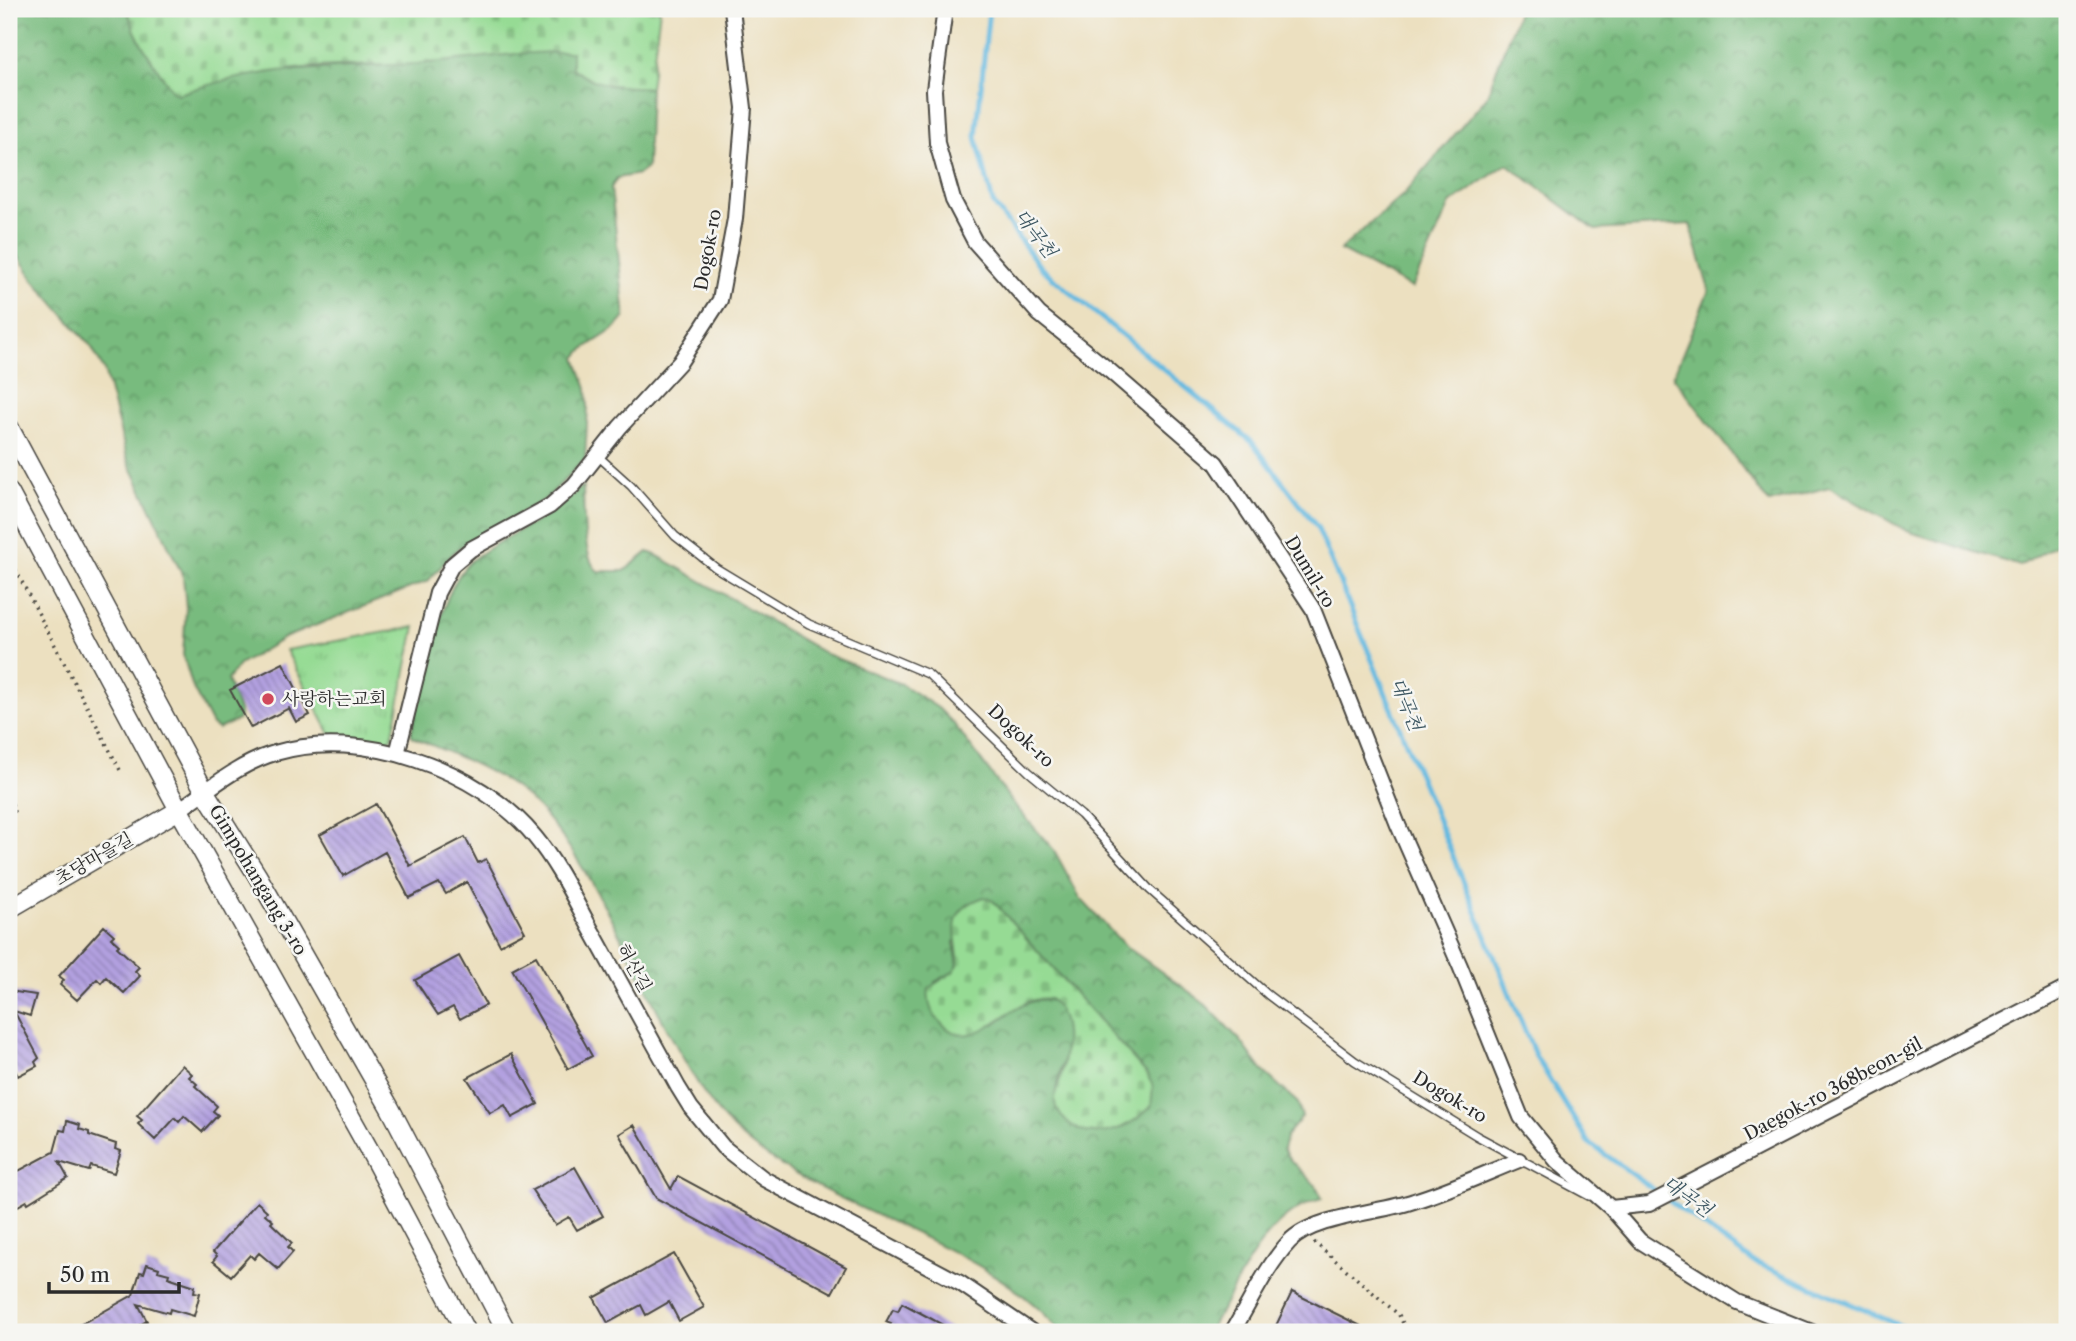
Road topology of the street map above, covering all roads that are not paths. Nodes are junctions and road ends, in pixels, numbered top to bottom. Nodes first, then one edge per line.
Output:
1 (732, 9) edge
2 (945, 9) edge
3 (9, 427) edge
4 (599, 457) junction
5 (9, 492) edge
6 (397, 754) junction
7 (205, 792) junction
8 (179, 810) junction
9 (9, 909) edge
10 (2067, 988) edge
11 (1519, 1160) junction
12 (1611, 1208) junction
13 (466, 1332) edge
14 (507, 1332) edge
15 (1032, 1332) edge
16 (1232, 1332) edge
17 (1812, 1332) edge

1 - 4 street, Dogok-ro
2 - 12 street, Dumil-ro
3 - 7 street, Gimpohangang 3-ro
4 - 6 street
4 - 11 lane, Dogok-ro
5 - 8 street, Gimpohangang 3-ro
6 - 7 street, 허산길
6 - 15 street, 허산길
7 - 8 street, 허산길
7 - 14 street, Gimpohangang 3-ro
8 - 9 street, 초당마을길
8 - 13 street, Gimpohangang 3-ro
10 - 12 street, Daegok-ro 368beon-gil
11 - 12 lane, Dogok-ro
11 - 16 street
12 - 17 street, Dogok-ro

